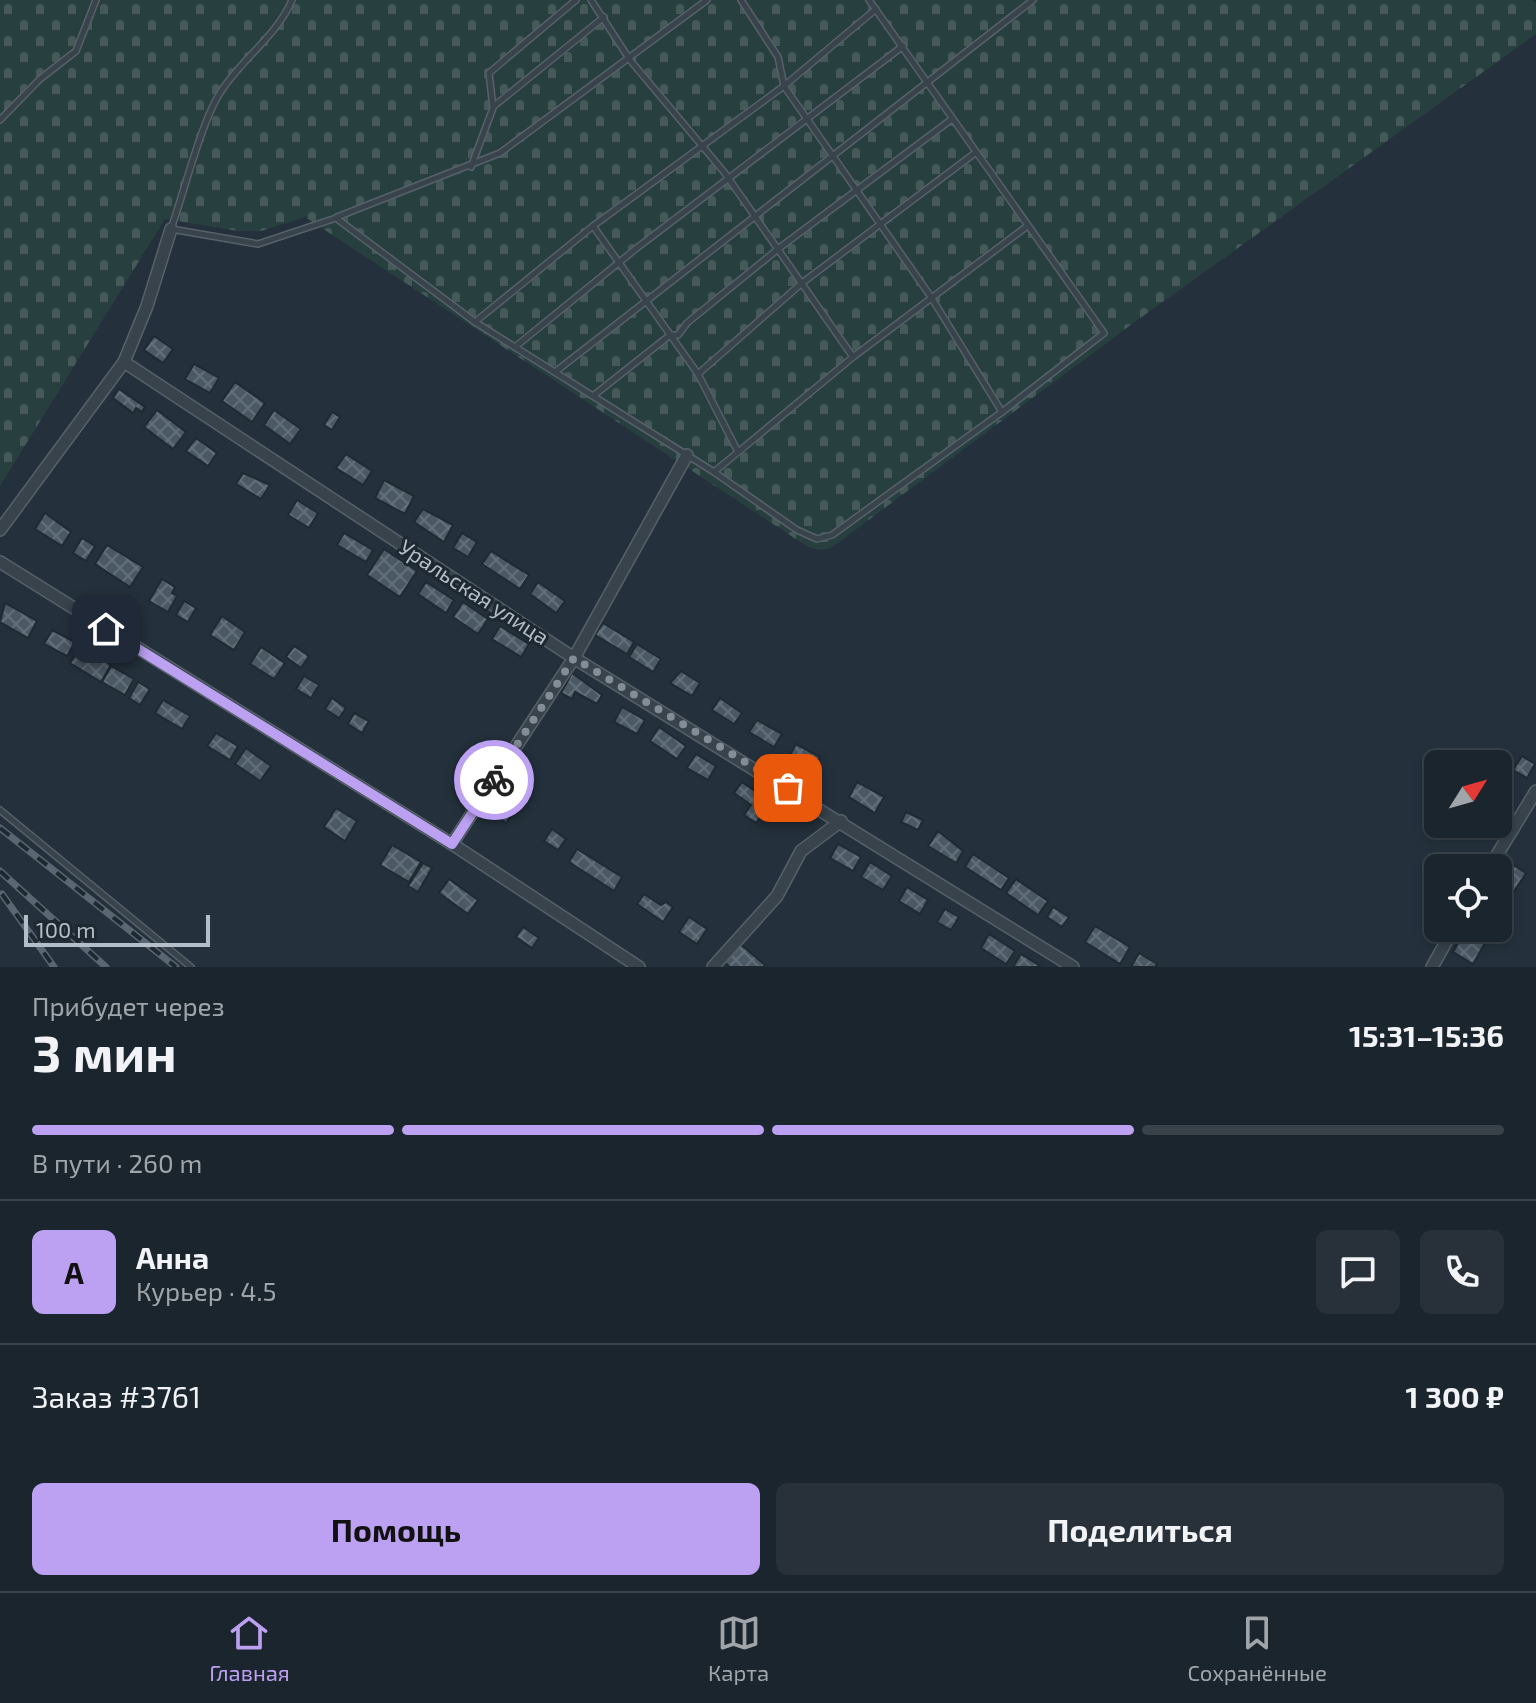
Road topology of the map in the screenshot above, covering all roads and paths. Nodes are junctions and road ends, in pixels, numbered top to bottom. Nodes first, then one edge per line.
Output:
1 (96, 0) edge
2 (292, 0) edge
3 (576, 0) edge
4 (591, 0) edge
5 (707, 0) edge
6 (741, 0) edge
7 (869, 0) edge
8 (1033, 0) edge
9 (876, 9) junction
10 (604, 17) junction
11 (903, 46) junction
12 (630, 60) junction
13 (927, 83) junction
14 (784, 86) junction
15 (493, 106) junction
16 (806, 118) junction
17 (952, 119) junction
18 (0, 120) edge
19 (700, 144) junction
20 (975, 153) junction
21 (832, 155) junction
22 (470, 168) junction
23 (728, 178) junction
24 (857, 191) junction
25 (754, 215) junction
26 (336, 218) junction
27 (880, 224) junction
28 (593, 226) junction
29 (1026, 227) junction
30 (171, 229) junction
31 (778, 249) junction
32 (620, 264) junction
33 (802, 283) junction
34 (931, 297) junction
35 (646, 301) junction
36 (475, 322) junction
37 (670, 335) junction
38 (515, 347) junction
39 (853, 357) junction
40 (124, 362) junction
41 (555, 372) junction
42 (698, 374) junction
43 (593, 396) junction
44 (1002, 412) junction
45 (737, 450) junction
46 (687, 455) junction
47 (714, 472) junction
48 (0, 530) edge
49 (0, 562) edge
50 (574, 658) junction
51 (1536, 791) edge
52 (0, 810) edge
53 (841, 821) junction
54 (452, 844) junction
55 (1498, 854) edge
56 (1446, 942) edge
57 (191, 967) edge
58 (639, 967) edge
59 (713, 967) edge
60 (1073, 967) edge
61 (1432, 967) edge

1 - 18 lane
2 - 30 lane
3 - 15 lane
4 - 10 lane
5 - 12 lane
6 - 14 lane
7 - 9 lane
8 - 13 lane
9 - 11 lane
9 - 14 lane
10 - 12 lane
10 - 15 lane
11 - 13 lane
11 - 16 lane
12 - 19 lane
12 - 22 lane
13 - 17 lane
13 - 21 lane
14 - 16 lane
14 - 19 lane
15 - 22 lane
16 - 21 lane
16 - 23 lane
17 - 20 lane
17 - 24 lane
19 - 23 lane
19 - 28 lane
20 - 27 lane
20 - 29 lane
21 - 24 lane
21 - 25 lane
22 - 26 lane
23 - 25 lane
23 - 32 lane
24 - 27 lane
24 - 31 lane
25 - 31 lane
25 - 35 lane
26 - 30 lane
26 - 36 lane
27 - 33 lane
27 - 34 lane
28 - 32 lane
28 - 36 lane
29 - 34 lane
29 - 44 lane
30 - 40 street
31 - 33 lane
31 - 37 lane
32 - 35 lane
32 - 38 lane
33 - 39 lane
33 - 42 lane
34 - 39 lane
34 - 44 lane
35 - 37 lane
35 - 41 lane
36 - 38 lane
37 - 42 lane
37 - 43 lane
38 - 41 lane
39 - 45 lane
40 - 48 street
40 - 50 street, Уральская улица
41 - 43 lane
42 - 45 lane
43 - 46 lane
44 - 47 lane
45 - 47 lane
46 - 47 lane
46 - 50 street
49 - 54 street
50 - 53 street, Уральская улица
50 - 54 street
51 - 55 street
52 - 57 lane
53 - 59 street
53 - 60 street, Уральская улица
54 - 58 street
56 - 61 street

